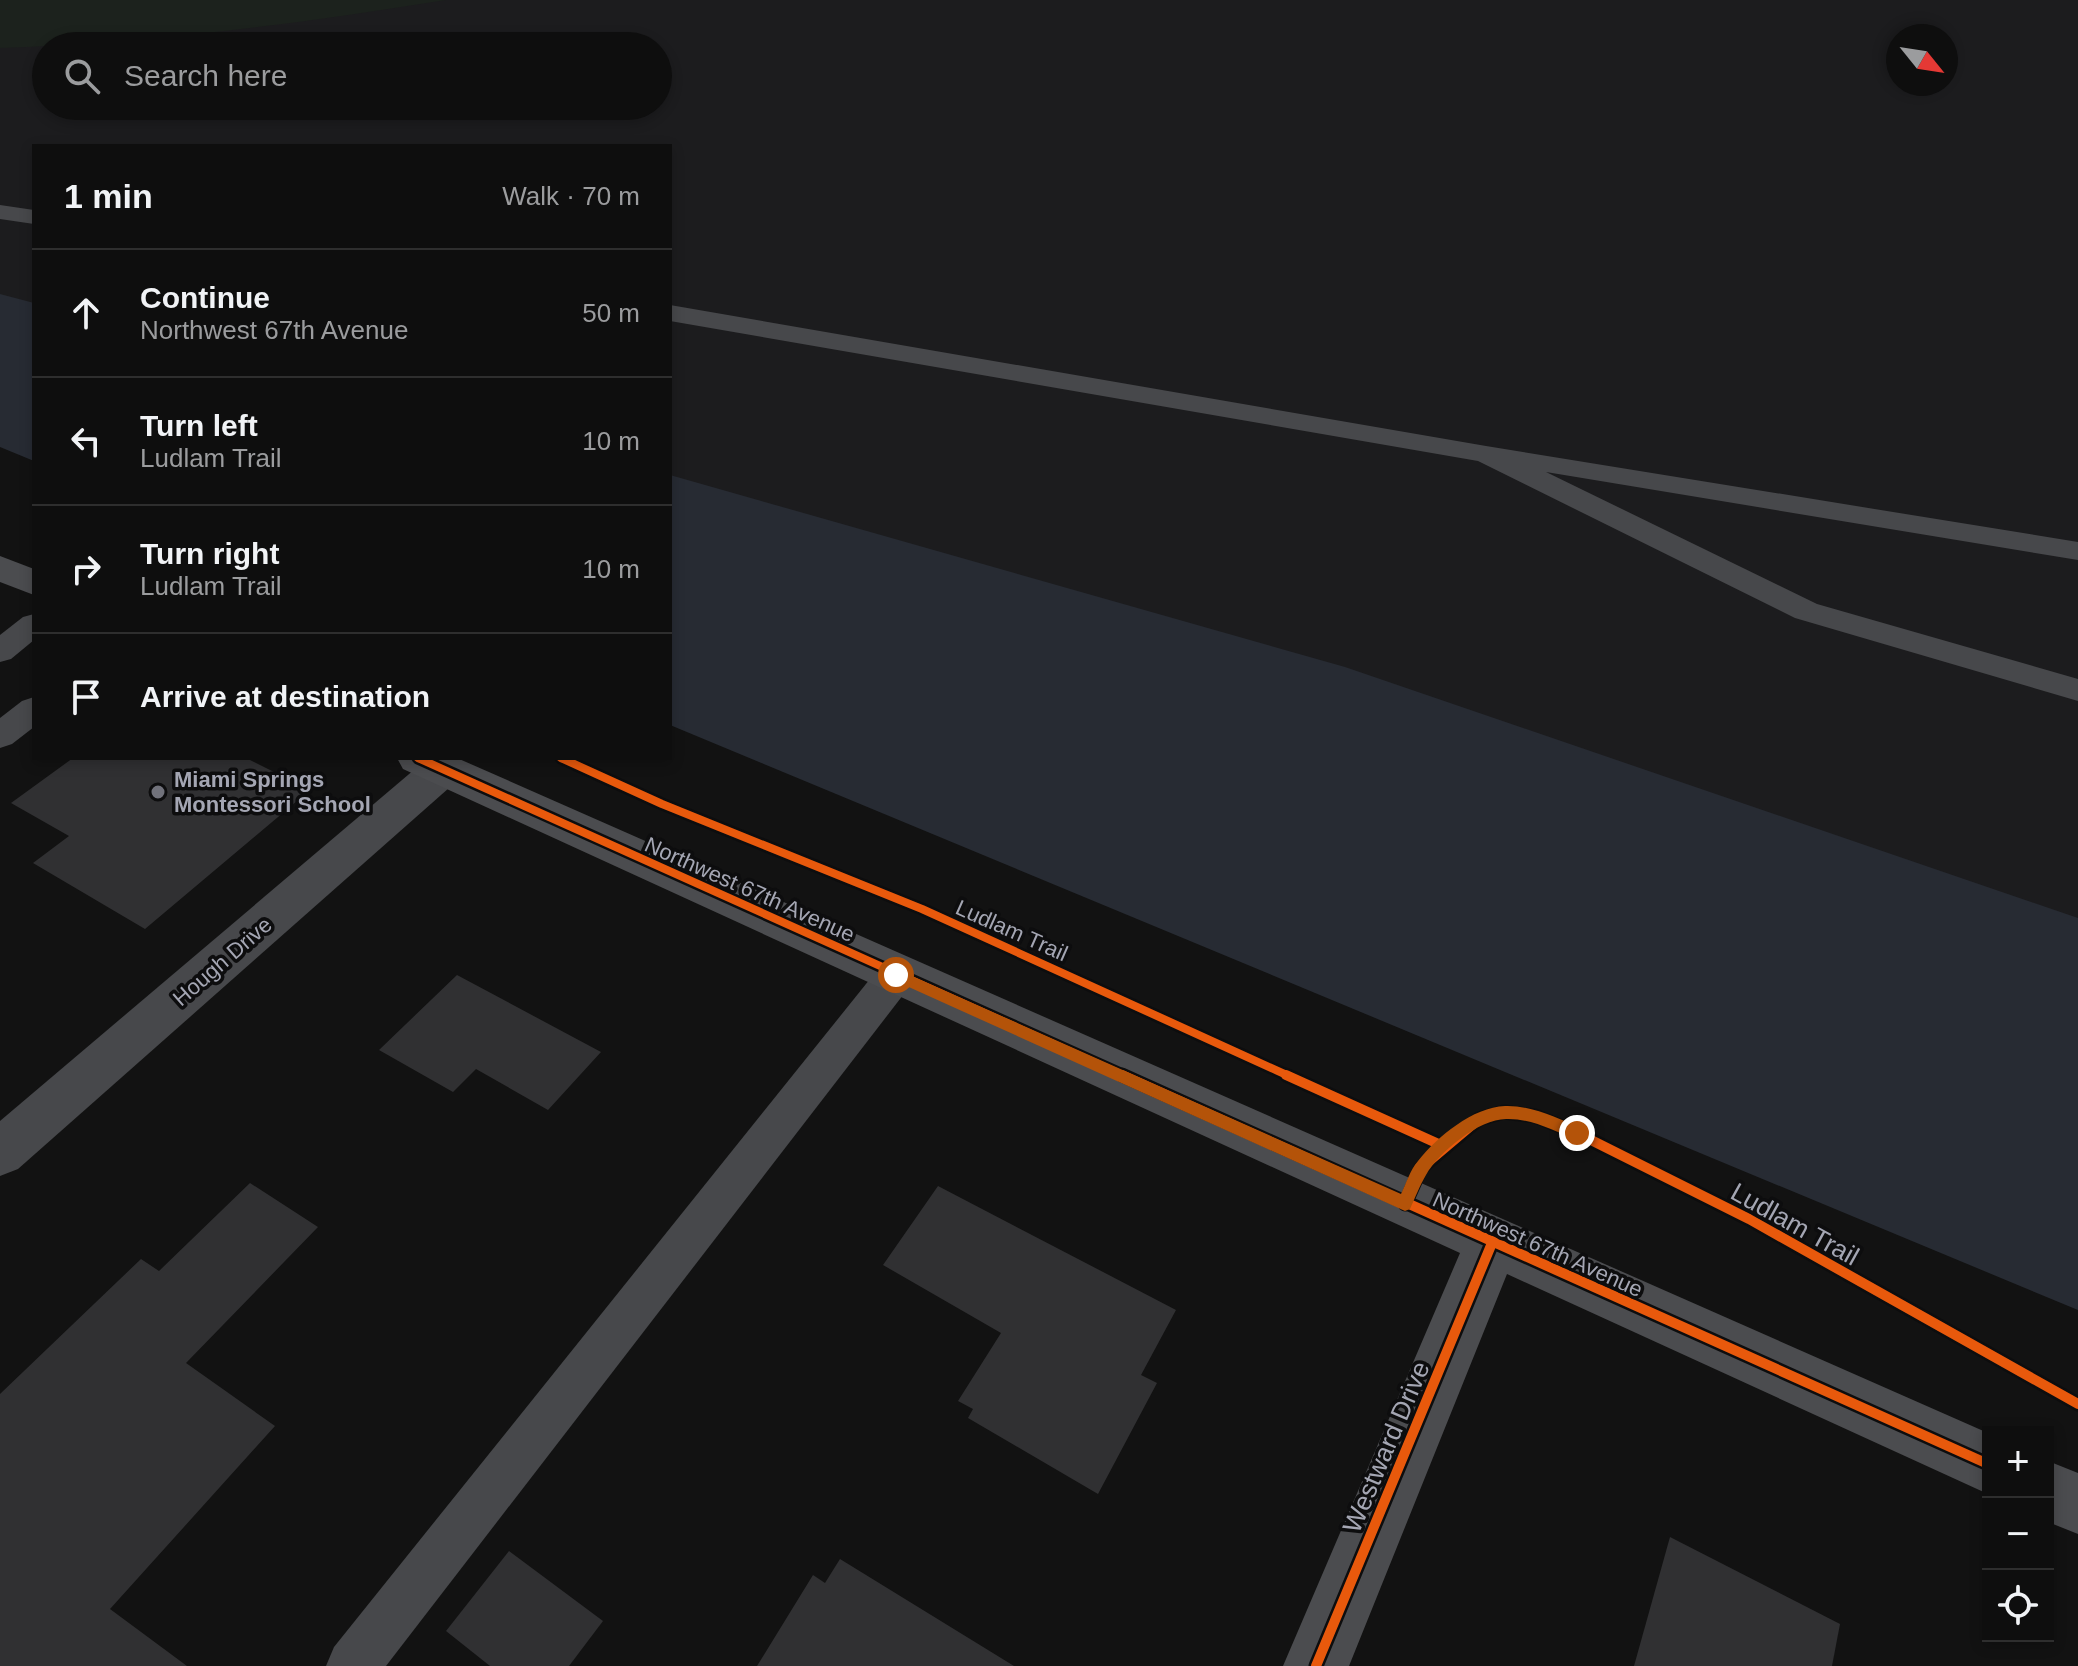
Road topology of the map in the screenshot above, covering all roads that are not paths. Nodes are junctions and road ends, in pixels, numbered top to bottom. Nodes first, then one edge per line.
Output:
1 (0, 212) edge
2 (32, 217) edge
3 (672, 313) edge
4 (1486, 454) junction
5 (2078, 551) edge
6 (0, 568) edge
7 (32, 582) edge
8 (32, 626) edge
9 (0, 651) edge
10 (2078, 690) edge
11 (32, 711) edge
12 (0, 736) edge
13 (430, 764) edge
14 (896, 975) junction
15 (0, 1153) edge
16 (1492, 1243) junction
17 (1982, 1461) edge
18 (2054, 1494) edge
19 (2078, 1504) edge
20 (353, 1666) edge
21 (1316, 1666) edge

1 - 2 lane
3 - 4 lane
4 - 5 lane
4 - 10 lane
6 - 7 street
8 - 9 lane
11 - 12 lane
13 - 14 street, Northwest 67th Avenue
13 - 15 street, Hough Drive
14 - 16 street, Northwest 67th Avenue
14 - 20 lane
16 - 17 street, Northwest 67th Avenue
16 - 21 street, Westward Drive
18 - 19 street

